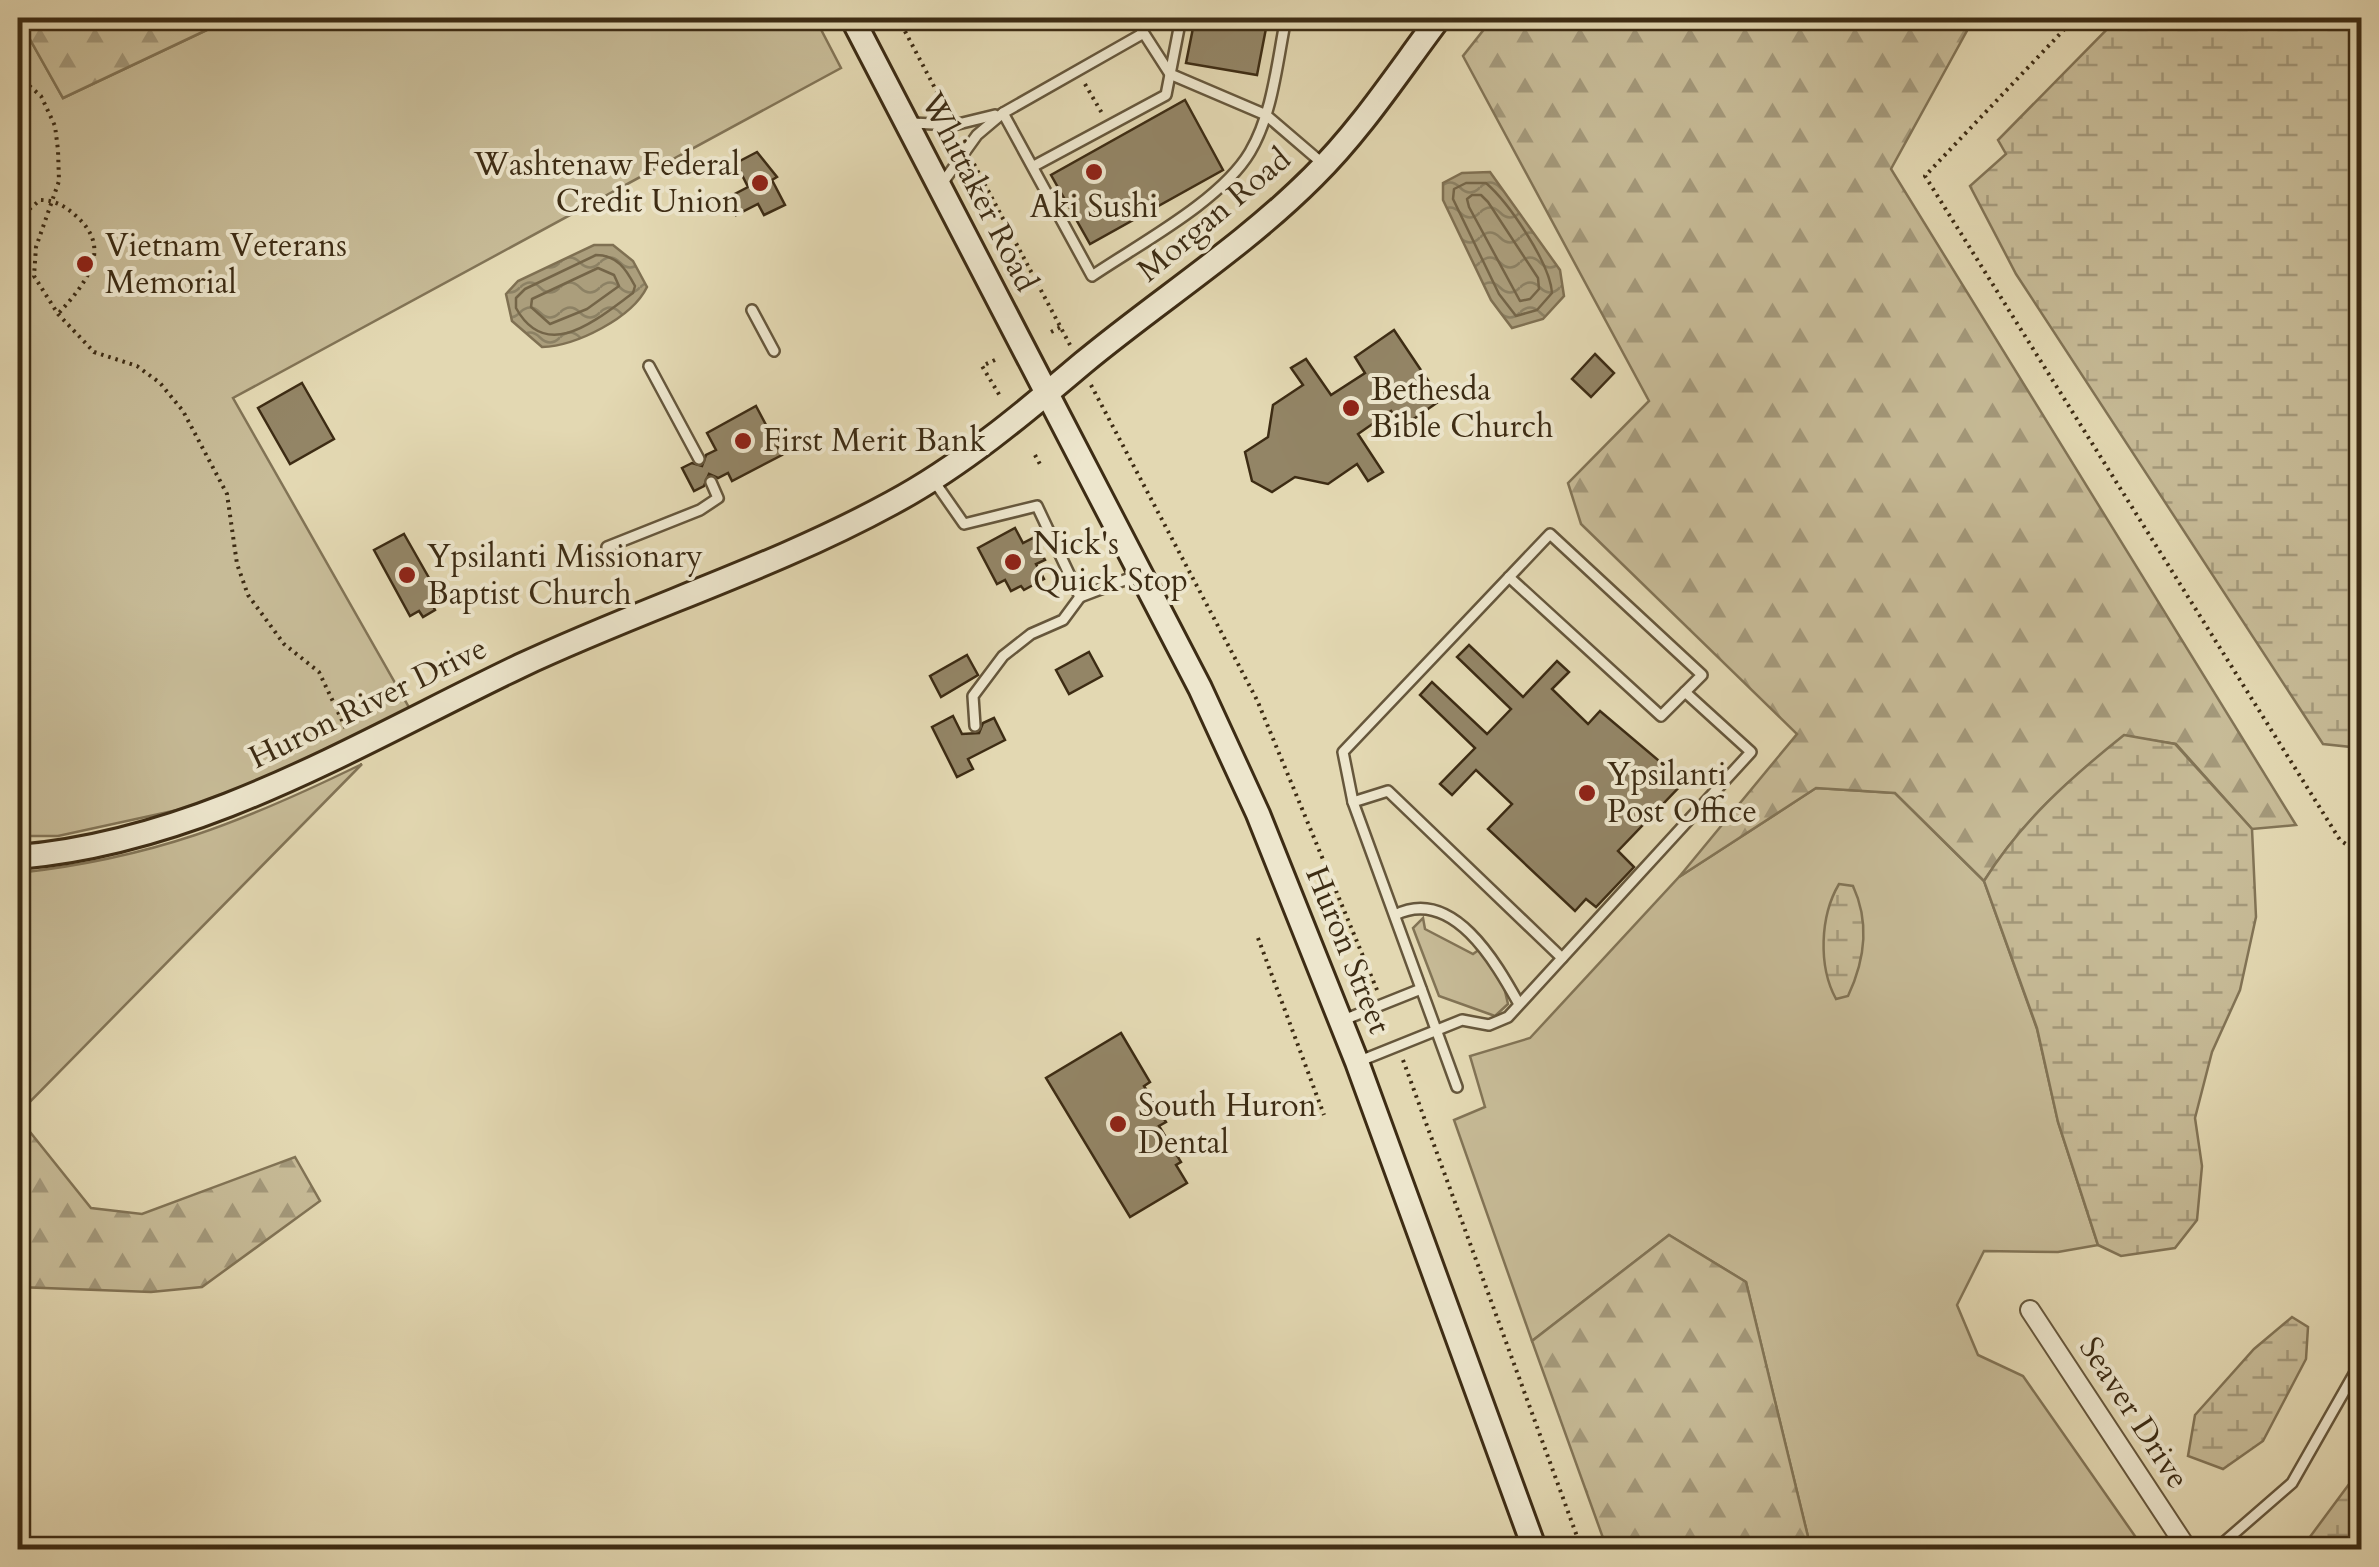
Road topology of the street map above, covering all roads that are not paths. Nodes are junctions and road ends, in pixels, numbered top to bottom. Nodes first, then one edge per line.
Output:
1 (852, 18) edge
2 (1134, 18) edge
3 (1182, 18) edge
4 (1286, 18) edge
5 (1439, 18) edge
6 (1142, 34) junction
7 (1170, 74) junction
8 (1002, 113) junction
9 (1266, 116) junction
10 (906, 123) junction
11 (1324, 165) junction
12 (1034, 166) junction
13 (940, 188) junction
14 (752, 310) dead end
15 (774, 351) dead end
16 (649, 366) dead end
17 (1048, 396) junction
18 (699, 459) dead end
19 (931, 477) junction
20 (711, 482) dead end
21 (608, 546) dead end
22 (1141, 574) junction
23 (1509, 577) junction
24 (1080, 597) junction
25 (1685, 692) junction
26 (974, 726) dead end
27 (1353, 802) junction
28 (18, 857) edge
29 (1394, 916) junction
30 (1562, 958) junction
31 (1422, 989) junction
32 (1519, 1004) junction
33 (1341, 1021) junction
34 (1436, 1030) junction
35 (1358, 1062) junction
36 (1457, 1087) dead end
37 (2030, 1310) dead end
38 (2362, 1360) edge
39 (1535, 1550) edge
40 (2188, 1550) edge
41 (2215, 1550) edge

1 - 10 main road, Whittaker Road
2 - 6 lane
3 - 7 lane
4 - 9 lane
5 - 11 main road, Morgan Road
6 - 7 lane
6 - 8 lane
7 - 9 lane
7 - 12 lane
8 - 10 lane
8 - 12 lane
8 - 13 lane
9 - 11 lane
9 - 12 lane
10 - 13 main road, Whittaker Road
11 - 17 main road, Morgan Road
13 - 17 main road, Whittaker Road
14 - 15 lane
16 - 18 lane
17 - 19 main road, Huron River Drive
17 - 22 main road, Huron Street
19 - 24 lane
19 - 28 main road, Huron River Drive
20 - 21 lane
22 - 24 lane
22 - 33 main road, Huron Street
23 - 25 lane
23 - 25 lane
23 - 27 lane
24 - 26 lane
25 - 30 lane
27 - 29 lane
27 - 30 lane
29 - 31 lane
29 - 32 lane
30 - 32 lane
31 - 33 lane
31 - 34 lane
32 - 34 lane
33 - 35 main road, Huron Street
34 - 35 lane
34 - 36 lane
35 - 39 main road, Huron Street
37 - 40 street, Seaver Drive
38 - 41 lane

